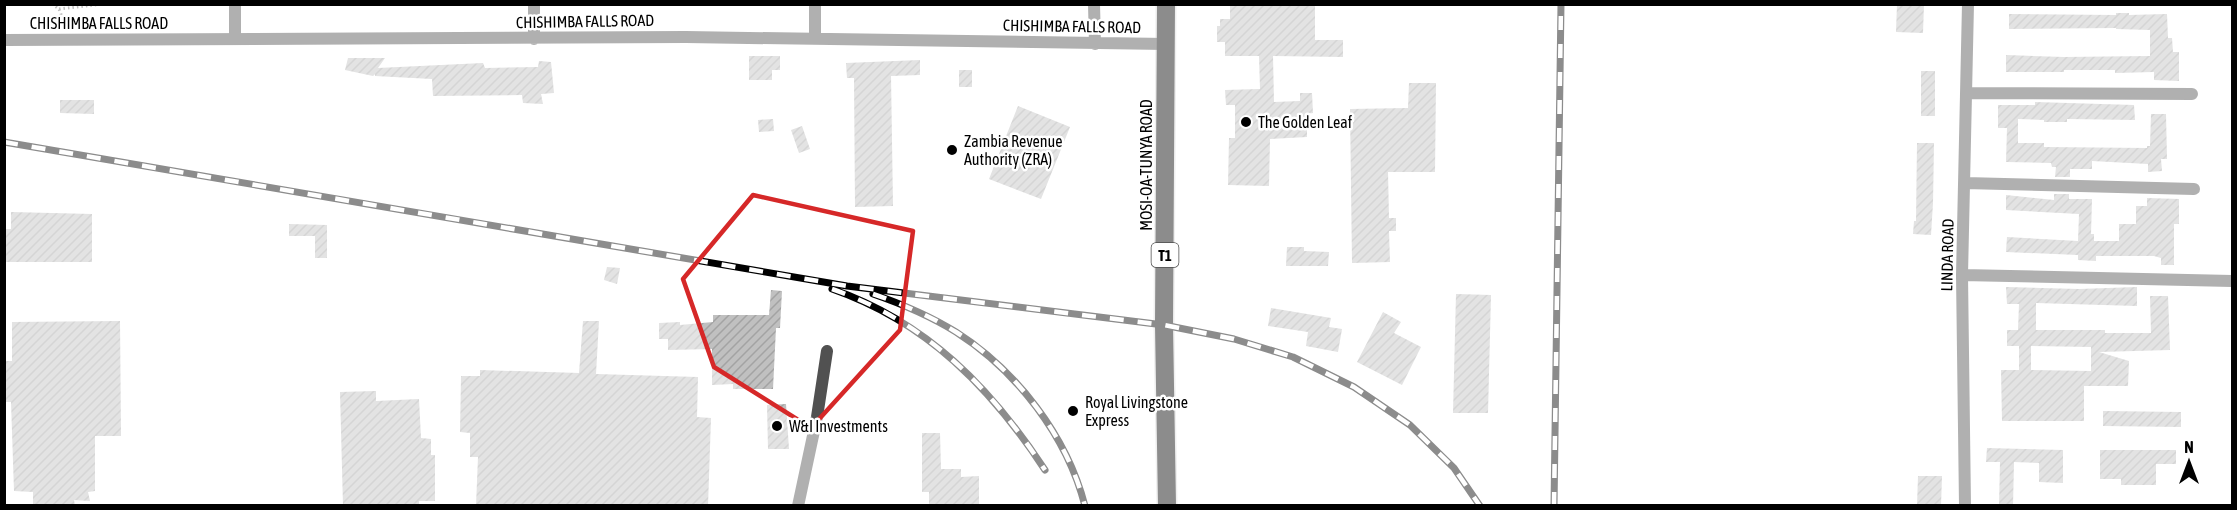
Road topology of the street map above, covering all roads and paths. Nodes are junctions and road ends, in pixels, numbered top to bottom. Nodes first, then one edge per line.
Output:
1 (52, 4) edge
2 (103, 4) edge
3 (235, 4) edge
4 (534, 4) edge
5 (815, 4) edge
6 (1094, 4) edge
7 (1166, 4) edge
8 (1968, 4) edge
9 (58, 9) junction
10 (815, 38) junction
11 (235, 39) junction
12 (534, 39) junction
13 (4, 40) edge
14 (70, 40) junction
15 (1095, 44) junction
16 (1166, 44) junction
17 (1967, 93) junction
18 (2192, 94) dead end
19 (1965, 183) junction
20 (2194, 189) dead end
21 (1962, 275) junction
22 (2232, 281) edge
23 (826, 351) dead end
24 (798, 506) edge
25 (1167, 506) edge
26 (1965, 506) edge

1 - 9 path
2 - 9 path
3 - 11 street
4 - 12 street
5 - 10 street
6 - 15 street
7 - 16 highway, MOSI-OA-TUNYA ROAD / T1
8 - 17 street, LINDA ROAD
9 - 14 path
10 - 12 street, CHISHIMBA FALLS ROAD
10 - 15 street, CHISHIMBA FALLS ROAD
11 - 12 street, CHISHIMBA FALLS ROAD
11 - 14 street, CHISHIMBA FALLS ROAD
13 - 14 street, CHISHIMBA FALLS ROAD
15 - 16 street, CHISHIMBA FALLS ROAD
16 - 25 highway, MOSI-OA-TUNYA ROAD / T1
17 - 18 street
17 - 19 street, LINDA ROAD
19 - 20 street
19 - 21 street, LINDA ROAD
21 - 22 street
21 - 26 street, LINDA ROAD
23 - 24 street

